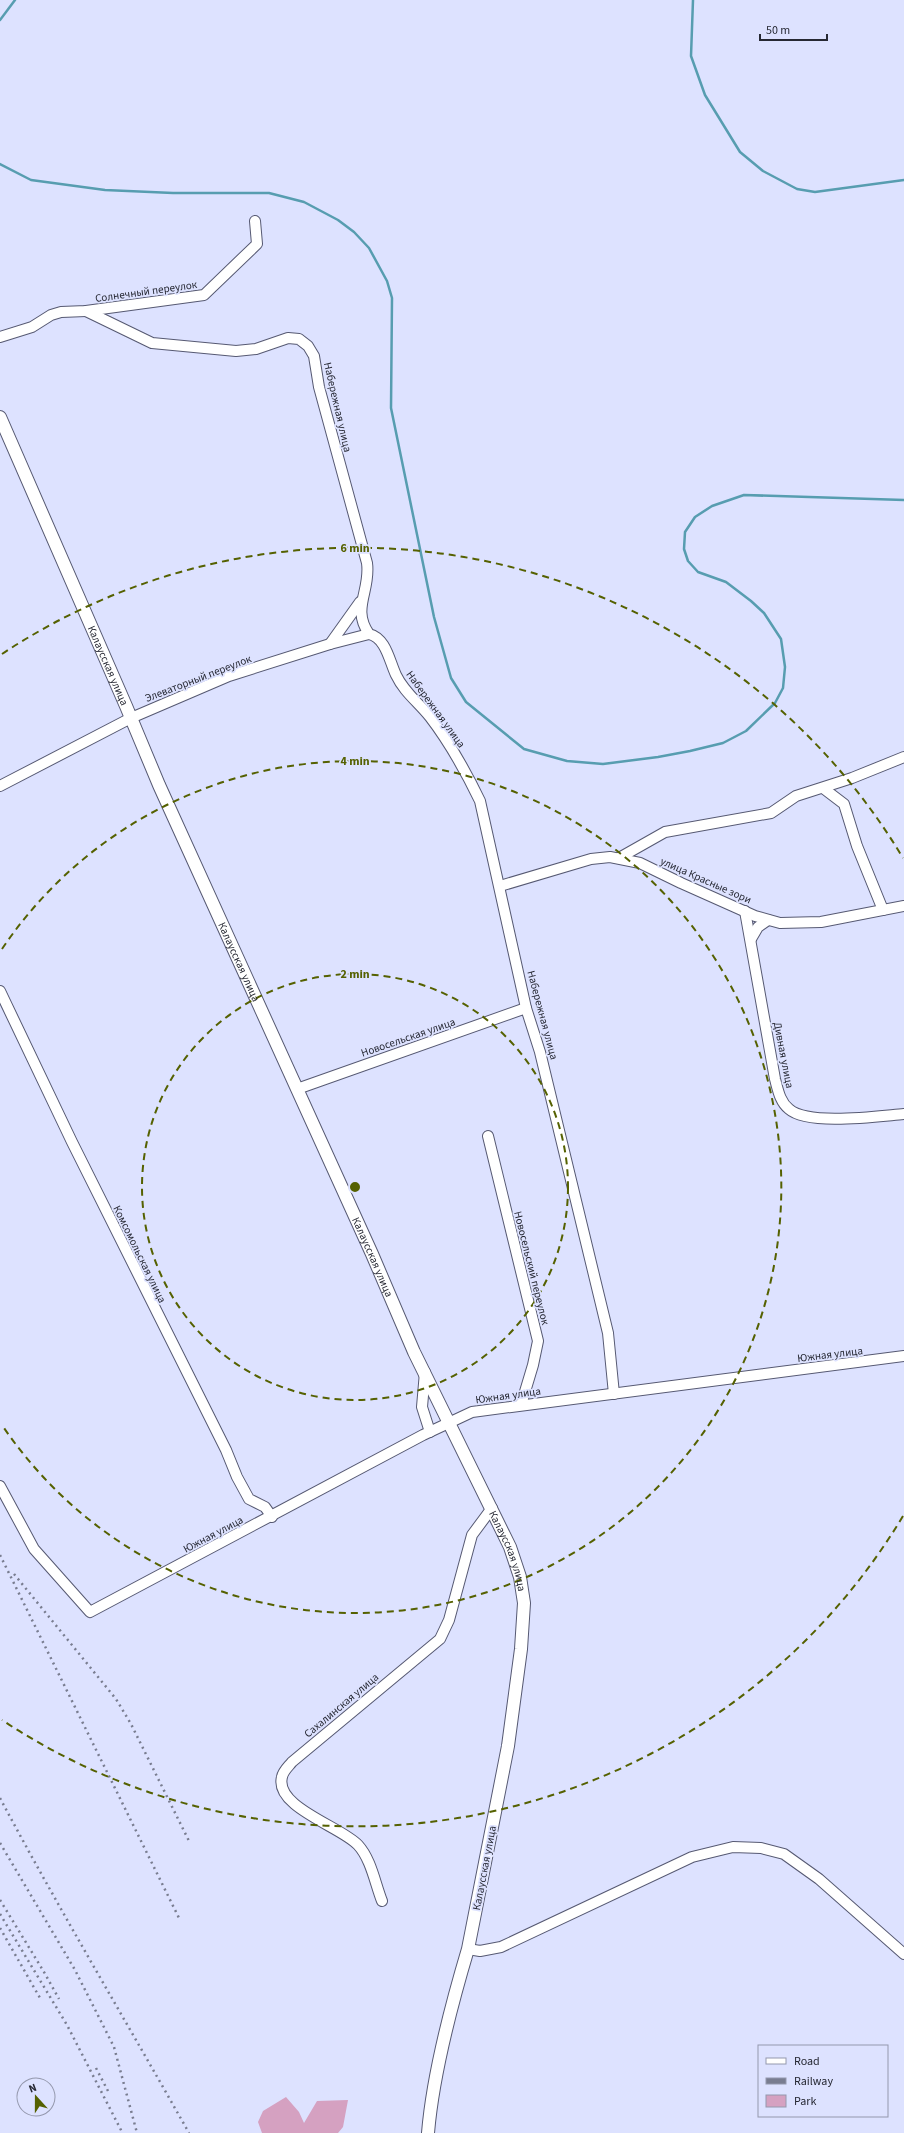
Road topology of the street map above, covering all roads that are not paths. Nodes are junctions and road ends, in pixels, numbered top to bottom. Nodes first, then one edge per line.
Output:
1 (255, 221) dead end
2 (86, 311) junction
3 (0, 337) edge
4 (0, 417) edge
5 (362, 600) junction
6 (369, 634) junction
7 (330, 644) junction
8 (131, 718) junction
9 (904, 757) edge
10 (0, 786) edge
11 (823, 788) junction
12 (619, 858) junction
13 (500, 886) junction
14 (904, 906) edge
15 (883, 910) junction
16 (745, 911) junction
17 (768, 920) junction
18 (751, 939) junction
19 (0, 991) edge
20 (526, 1008) junction
21 (297, 1089) junction
22 (904, 1114) edge
23 (488, 1136) dead end
24 (904, 1356) edge
25 (425, 1372) junction
26 (614, 1394) junction
27 (522, 1405) junction
28 (450, 1422) junction
29 (430, 1432) junction
30 (0, 1486) edge
31 (492, 1508) junction
32 (272, 1517) junction
33 (382, 1901) dead end
34 (468, 1949) junction
35 (904, 1954) edge
36 (428, 2133) edge

1 - 2 street, Солнечный переулок
2 - 3 street, Солнечный переулок
2 - 5 street, Набережная улица
4 - 8 street, Калаусская улица
5 - 6 street, Набережная улица
5 - 7 street
6 - 7 street, Элеваторный переулок
6 - 13 street, Набережная улица
7 - 8 street, Элеваторный переулок
8 - 10 street, Элеваторный переулок
8 - 21 street, Калаусская улица
9 - 11 street
11 - 12 street
11 - 15 street
12 - 13 street, улица Красные зори
12 - 16 street, улица Красные зори
13 - 20 street, Набережная улица
14 - 15 street, улица Красные зори
15 - 17 street, улица Красные зори
16 - 17 street, улица Красные зори
16 - 18 street, Дивная улица
17 - 18 street
18 - 22 street, Дивная улица
19 - 32 street, Комсомольская улица
20 - 21 street, Новосельская улица
20 - 26 street, Набережная улица
21 - 25 street, Калаусская улица
23 - 27 street, Новосельский переулок
24 - 26 street, Южная улица
25 - 28 street, Калаусская улица
25 - 29 street
26 - 27 street, Южная улица
27 - 28 street, Южная улица
28 - 29 street, Южная улица
28 - 31 street, Калаусская улица
29 - 32 street, Южная улица
30 - 32 street, Южная улица
31 - 33 street, Сахалинская улица
31 - 34 street, Калаусская улица
34 - 35 street
34 - 36 street, Калаусская улица

